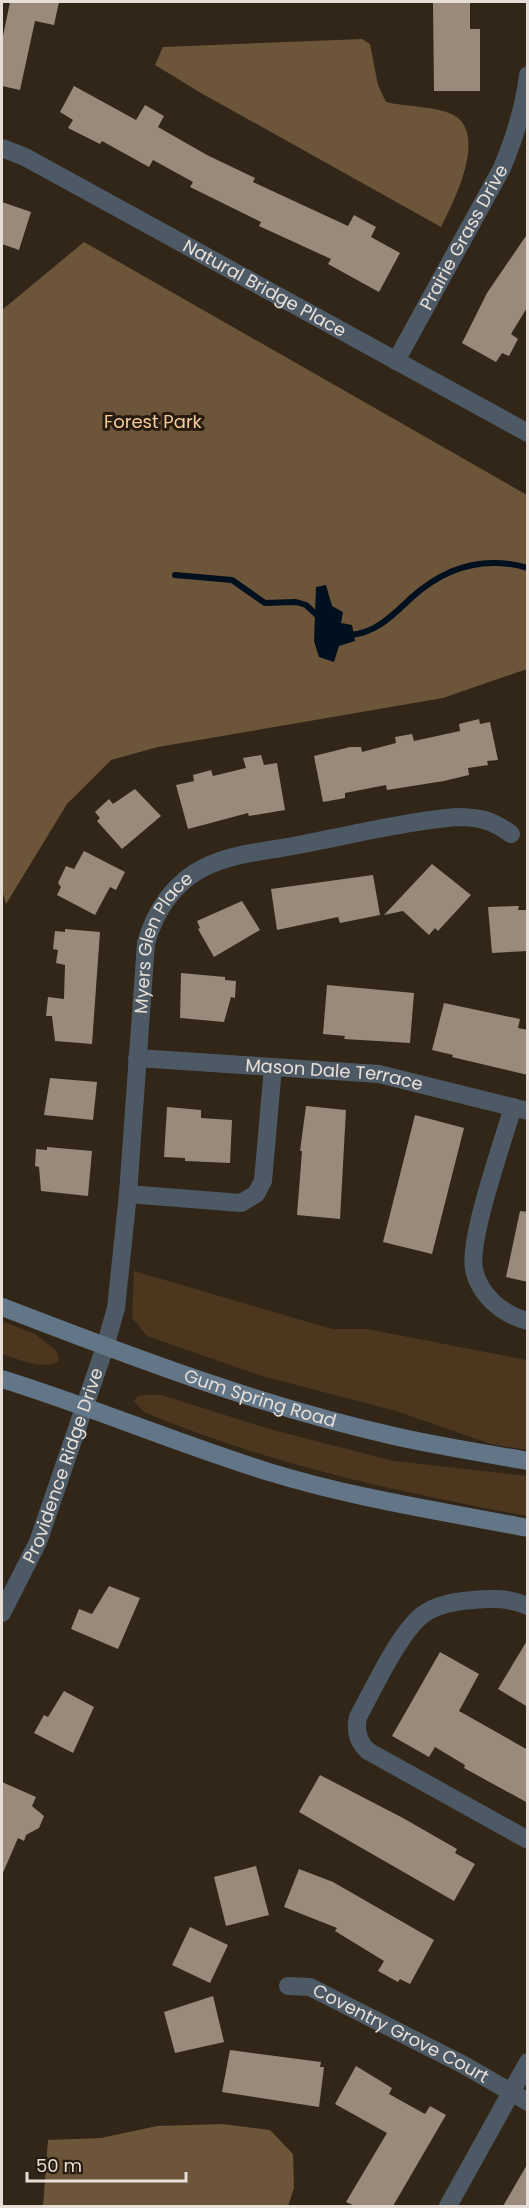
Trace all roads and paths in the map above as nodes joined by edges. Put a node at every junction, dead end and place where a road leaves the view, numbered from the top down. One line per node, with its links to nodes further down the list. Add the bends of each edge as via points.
1 (528, 75): 3 (street, Prairie Grass Drive, via 518,126 502,168)
2 (2, 148): 3 (street, Natural Bridge Place, via 36,162)
3 (396, 361): 4 (street, Natural Bridge Place)
4 (528, 434)
5 (511, 834): 6 (street, Myers Glen Place, via 481,817 448,818 246,855 206,866 174,890 151,925 146,943)
6 (137, 1058): 7 (street, Mason Dale Terrace); 9 (street, Myers Glen Place)
7 (273, 1066): 8 (street, Mason Dale Terrace, via 379,1074); 9 (street, via 263,1181 256,1194 233,1203)
8 (520, 1109): 11 (street, via 475,1240 474,1269 484,1293 499,1308)
9 (128, 1194): 12 (street, Myers Glen Place, via 116,1308)
10 (2, 1307): 12 (main road, Gum Spring Road)
11 (528, 1321)
12 (105, 1347): 14 (street, Providence Ridge Drive); 15 (main road, Gum Spring Road, via 291,1408 393,1436)
13 (2, 1379): 14 (main road)
14 (83, 1405): 16 (main road, via 268,1472 331,1489); 18 (street, Providence Ridge Drive, via 38,1542)
15 (528, 1461)
16 (528, 1528)
17 (528, 1606): 19 (street, via 513,1600 489,1599 456,1602 426,1612 406,1632 357,1723 357,1736 368,1751)
18 (2, 1613)
19 (528, 1840)
20 (288, 1986): 22 (street, Coventry Grove Court, via 310,1987)
21 (528, 2062): 22 (street)
22 (511, 2092): 23 (street, Coventry Grove Court); 24 (street)
23 (528, 2102)
24 (448, 2206)

